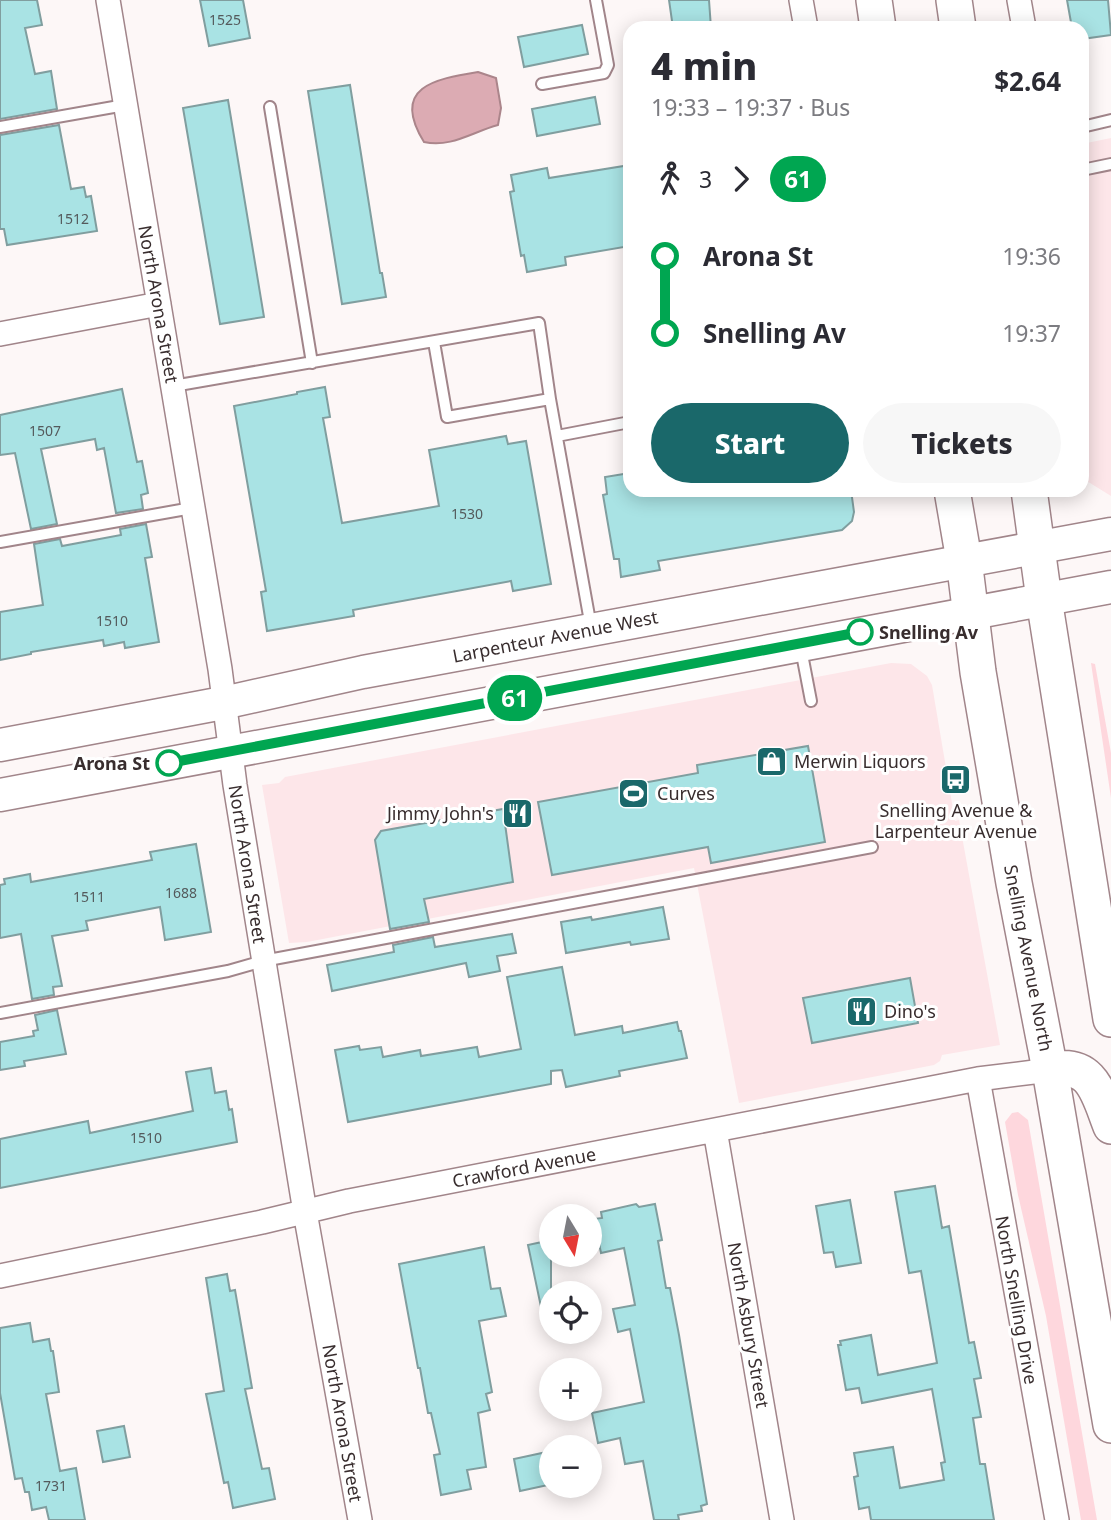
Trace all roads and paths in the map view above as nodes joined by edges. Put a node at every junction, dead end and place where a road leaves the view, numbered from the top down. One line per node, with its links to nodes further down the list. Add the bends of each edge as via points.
1 (108, 0): 12 (street, North Arona Street)
2 (596, 0): 11 (lane, via 608,65 604,73)
3 (801, 0): 7 (street)
4 (874, 0): 8 (main road)
5 (954, 0): 9 (main road)
6 (1019, 0): 10 (street)
7 (805, 21)
8 (877, 21)
9 (957, 21)
10 (1023, 21)
11 (542, 84)
12 (125, 105): 16 (lane); 19 (street, North Arona Street)
13 (270, 107): 22 (lane)
14 (1111, 120): 15 (lane)
15 (1089, 125)
16 (0, 127)
17 (1111, 164): 18 (lane)
18 (1089, 169)
19 (159, 304): 20 (street); 23 (street, North Arona Street)
20 (0, 334)
21 (434, 342): 22 (lane); 24 (lane, via 447,417); 24 (lane, via 540,323)
22 (312, 363): 23 (lane)
23 (173, 386): 29 (street, North Arona Street)
24 (550, 400): 26 (lane)
25 (623, 423): 26 (lane)
26 (557, 436): 37 (lane)
27 (953, 497): 33 (main road, Snelling Avenue North)
28 (1030, 497): 32 (main road)
29 (192, 508): 31 (lane); 40 (street, North Arona Street)
30 (1111, 534): 32 (main road, Larpenteur Avenue West)
31 (0, 542)
32 (1038, 547): 33 (main road, Larpenteur Avenue West); 35 (main road)
33 (964, 559): 36 (main road, Snelling Avenue North); 37 (main road, Larpenteur Avenue West)
34 (1111, 587): 35 (main road)
35 (1044, 599): 36 (main road); 47 (main road)
36 (970, 612): 38 (main road); 48 (main road, Snelling Avenue North)
37 (592, 629): 40 (main road, Larpenteur Avenue West)
38 (800, 644): 39 (lane); 42 (main road)
39 (811, 701)
40 (223, 704): 41 (main road, Larpenteur Avenue West); 42 (street, North Arona Street)
41 (0, 746)
42 (231, 752): 43 (main road); 45 (street, North Arona Street)
43 (0, 794)
44 (872, 847): 45 (lane)
45 (263, 961): 46 (lane); 52 (street, North Arona Street)
46 (0, 1013)
47 (1111, 1019)
48 (1050, 1070): 49 (street, Crawford Avenue); 50 (main road, via 1080,1070 1089,1078); 54 (main road, Snelling Avenue North)
49 (978, 1079): 51 (street, Crawford Avenue); 57 (street, North Snelling Drive)
50 (1111, 1126)
51 (715, 1130): 52 (street, Crawford Avenue); 56 (street, North Asbury Street)
52 (305, 1212): 53 (street, Crawford Avenue); 55 (street, North Arona Street)
53 (0, 1276)
54 (1111, 1425)
55 (360, 1520)
56 (782, 1520)
57 (1057, 1520)

